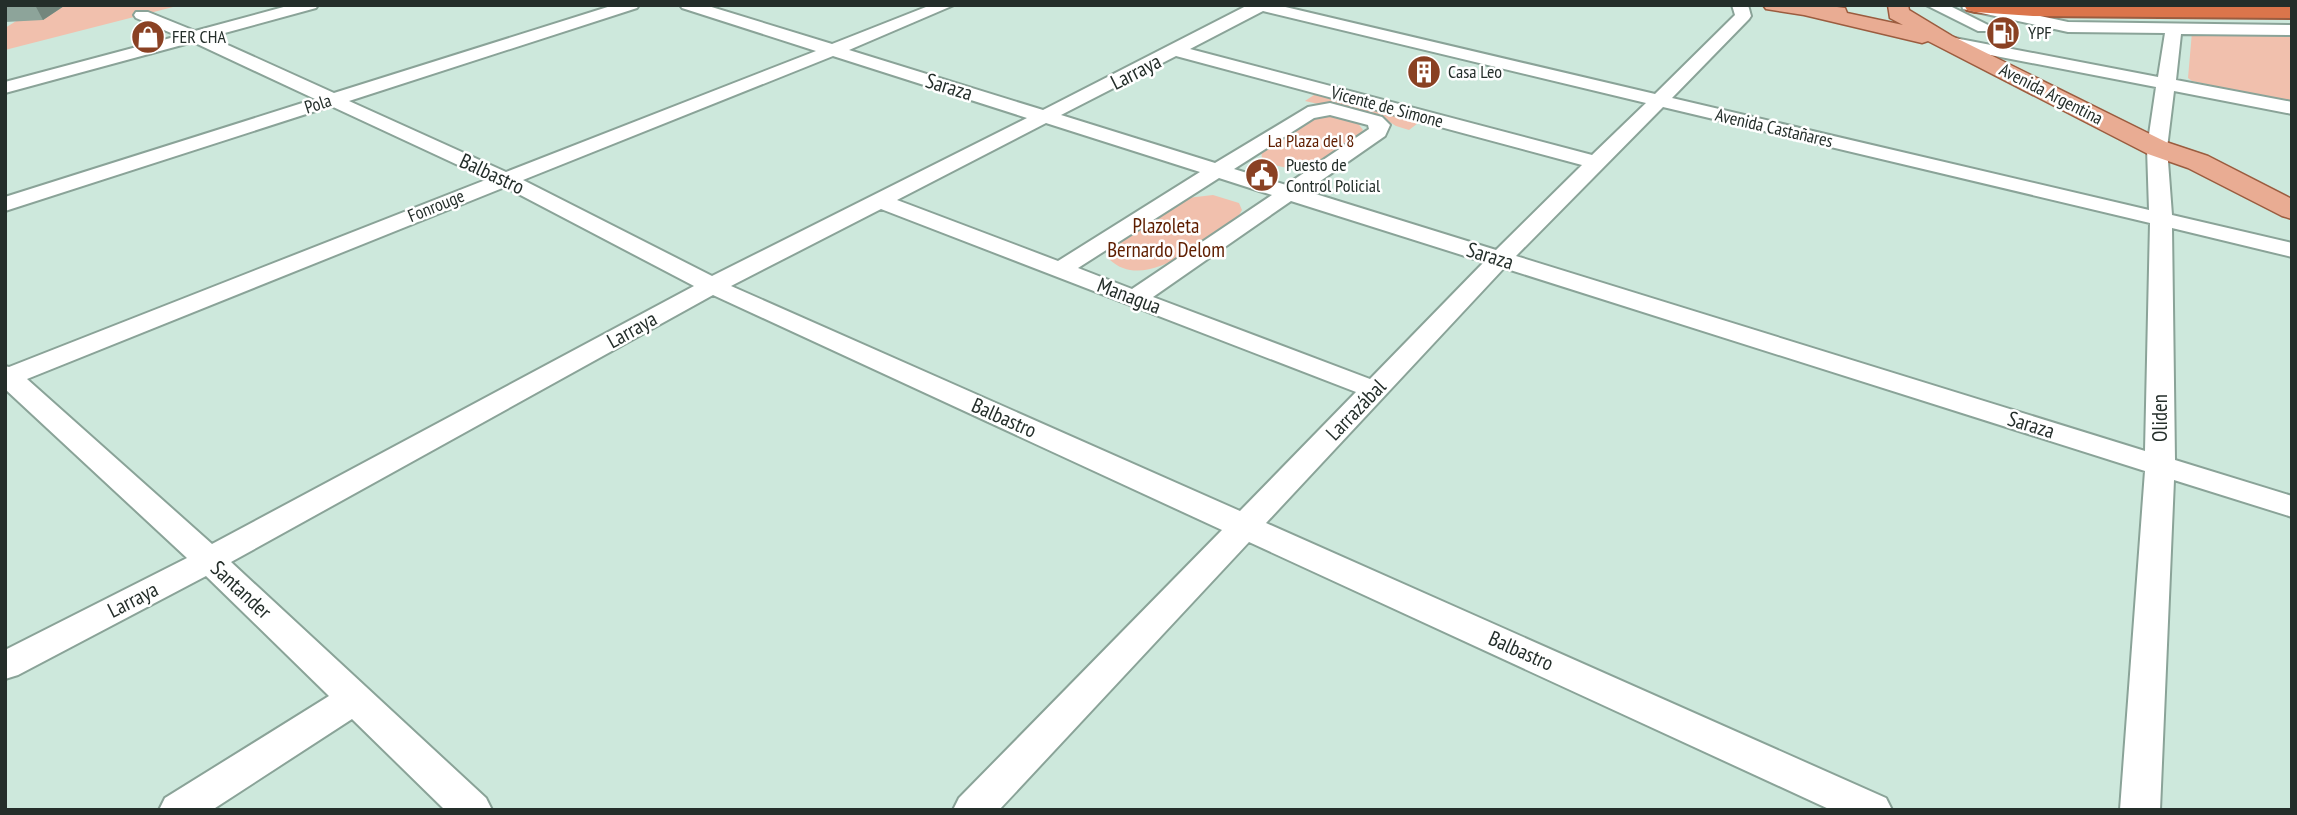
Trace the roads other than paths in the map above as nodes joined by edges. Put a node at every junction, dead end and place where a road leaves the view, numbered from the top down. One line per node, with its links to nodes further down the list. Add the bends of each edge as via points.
1 (310, 5): 19 (street)
2 (631, 5): 26 (street, Pola)
3 (688, 5): 21 (street, Saraza)
4 (946, 5): 21 (street, Fonrouge)
5 (1896, 5): 13 (main road, via 1864,12); 20 (main road, Avenida Argentina, via 1906,20)
6 (1934, 5): 17 (street)
7 (1966, 5): 15 (street)
8 (1976, 5): 12 (highway)
9 (1260, 6): 22 (street, Larraya); 27 (street, Avenida Castañares)
10 (1779, 7): 11 (street, Larrazábal); 13 (main road)
11 (1742, 10): 27 (street, Larrazábal)
12 (2292, 11)
13 (1812, 12): 20 (main road, Avenida Argentina)
14 (142, 15): 19 (street, Balbastro)
15 (2045, 23): 16 (street, via 2090,28); 23 (street, via 2024,26)
16 (2174, 27): 18 (street); 24 (street, Oliden)
17 (2000, 30)
18 (2292, 30)
19 (195, 37): 25 (street); 26 (street, Balbastro)
20 (1944, 41): 23 (street); 30 (main road, Avenida Argentina)
21 (829, 50): 29 (street, Saraza); 33 (street, Fonrouge)
22 (1177, 51): 29 (street, Larraya); 31 (street, Vicente de Simone)
23 (2013, 55): 24 (street)
24 (2165, 83): 28 (street); 30 (street, Oliden)
25 (5, 88)
26 (330, 100): 33 (street, Balbastro); 36 (street, Pola)
27 (1659, 100): 31 (street, Larrazábal); 38 (street, Avenida Castañares)
28 (2292, 108)
29 (1047, 117): 32 (street, Saraza); 35 (street, Larraya)
30 (2157, 148): 37 (main road, Avenida Argentina, via 2199,162); 38 (street, Oliden); 39 (main road, Avenida Argentina, via 2194,174)
31 (1598, 163): 41 (street, Larrazábal)
32 (1217, 170): 34 (street, Saraza); 34 (street, Vicente de Simone, via 1308,113 1331,109 1380,125 1378,132); 42 (street)
33 (505, 179): 43 (street, Balbastro); 45 (street, Fonrouge)
34 (1288, 192): 41 (street, Saraza); 44 (street)
35 (883, 202): 42 (street, Managua); 43 (street, Larraya)
36 (5, 204)
37 (2292, 211)
38 (2161, 220): 40 (street, Avenida Castañares); 47 (street, Oliden)
39 (2292, 227)
40 (2292, 250)
41 (1500, 258): 46 (street, Larrazábal); 47 (street, Saraza)
42 (1061, 270): 44 (street, Managua)
43 (712, 286): 49 (street, Balbastro); 50 (street, Larraya)
44 (1135, 298): 46 (street, Managua)
45 (6, 376): 50 (street, Santander)
46 (1375, 390): 49 (street, Larrazábal)
47 (2160, 465): 48 (street, Saraza); 57 (street, Oliden)
48 (2292, 506)
49 (1244, 526): 55 (street, Larrazábal); 56 (street, Balbastro)
50 (209, 560): 51 (street, Larraya); 52 (street, Santander)
51 (5, 666)
52 (356, 698): 53 (street); 54 (street, Santander)
53 (179, 810)
54 (472, 810)
55 (973, 810)
56 (1872, 810)
57 (2140, 810)

